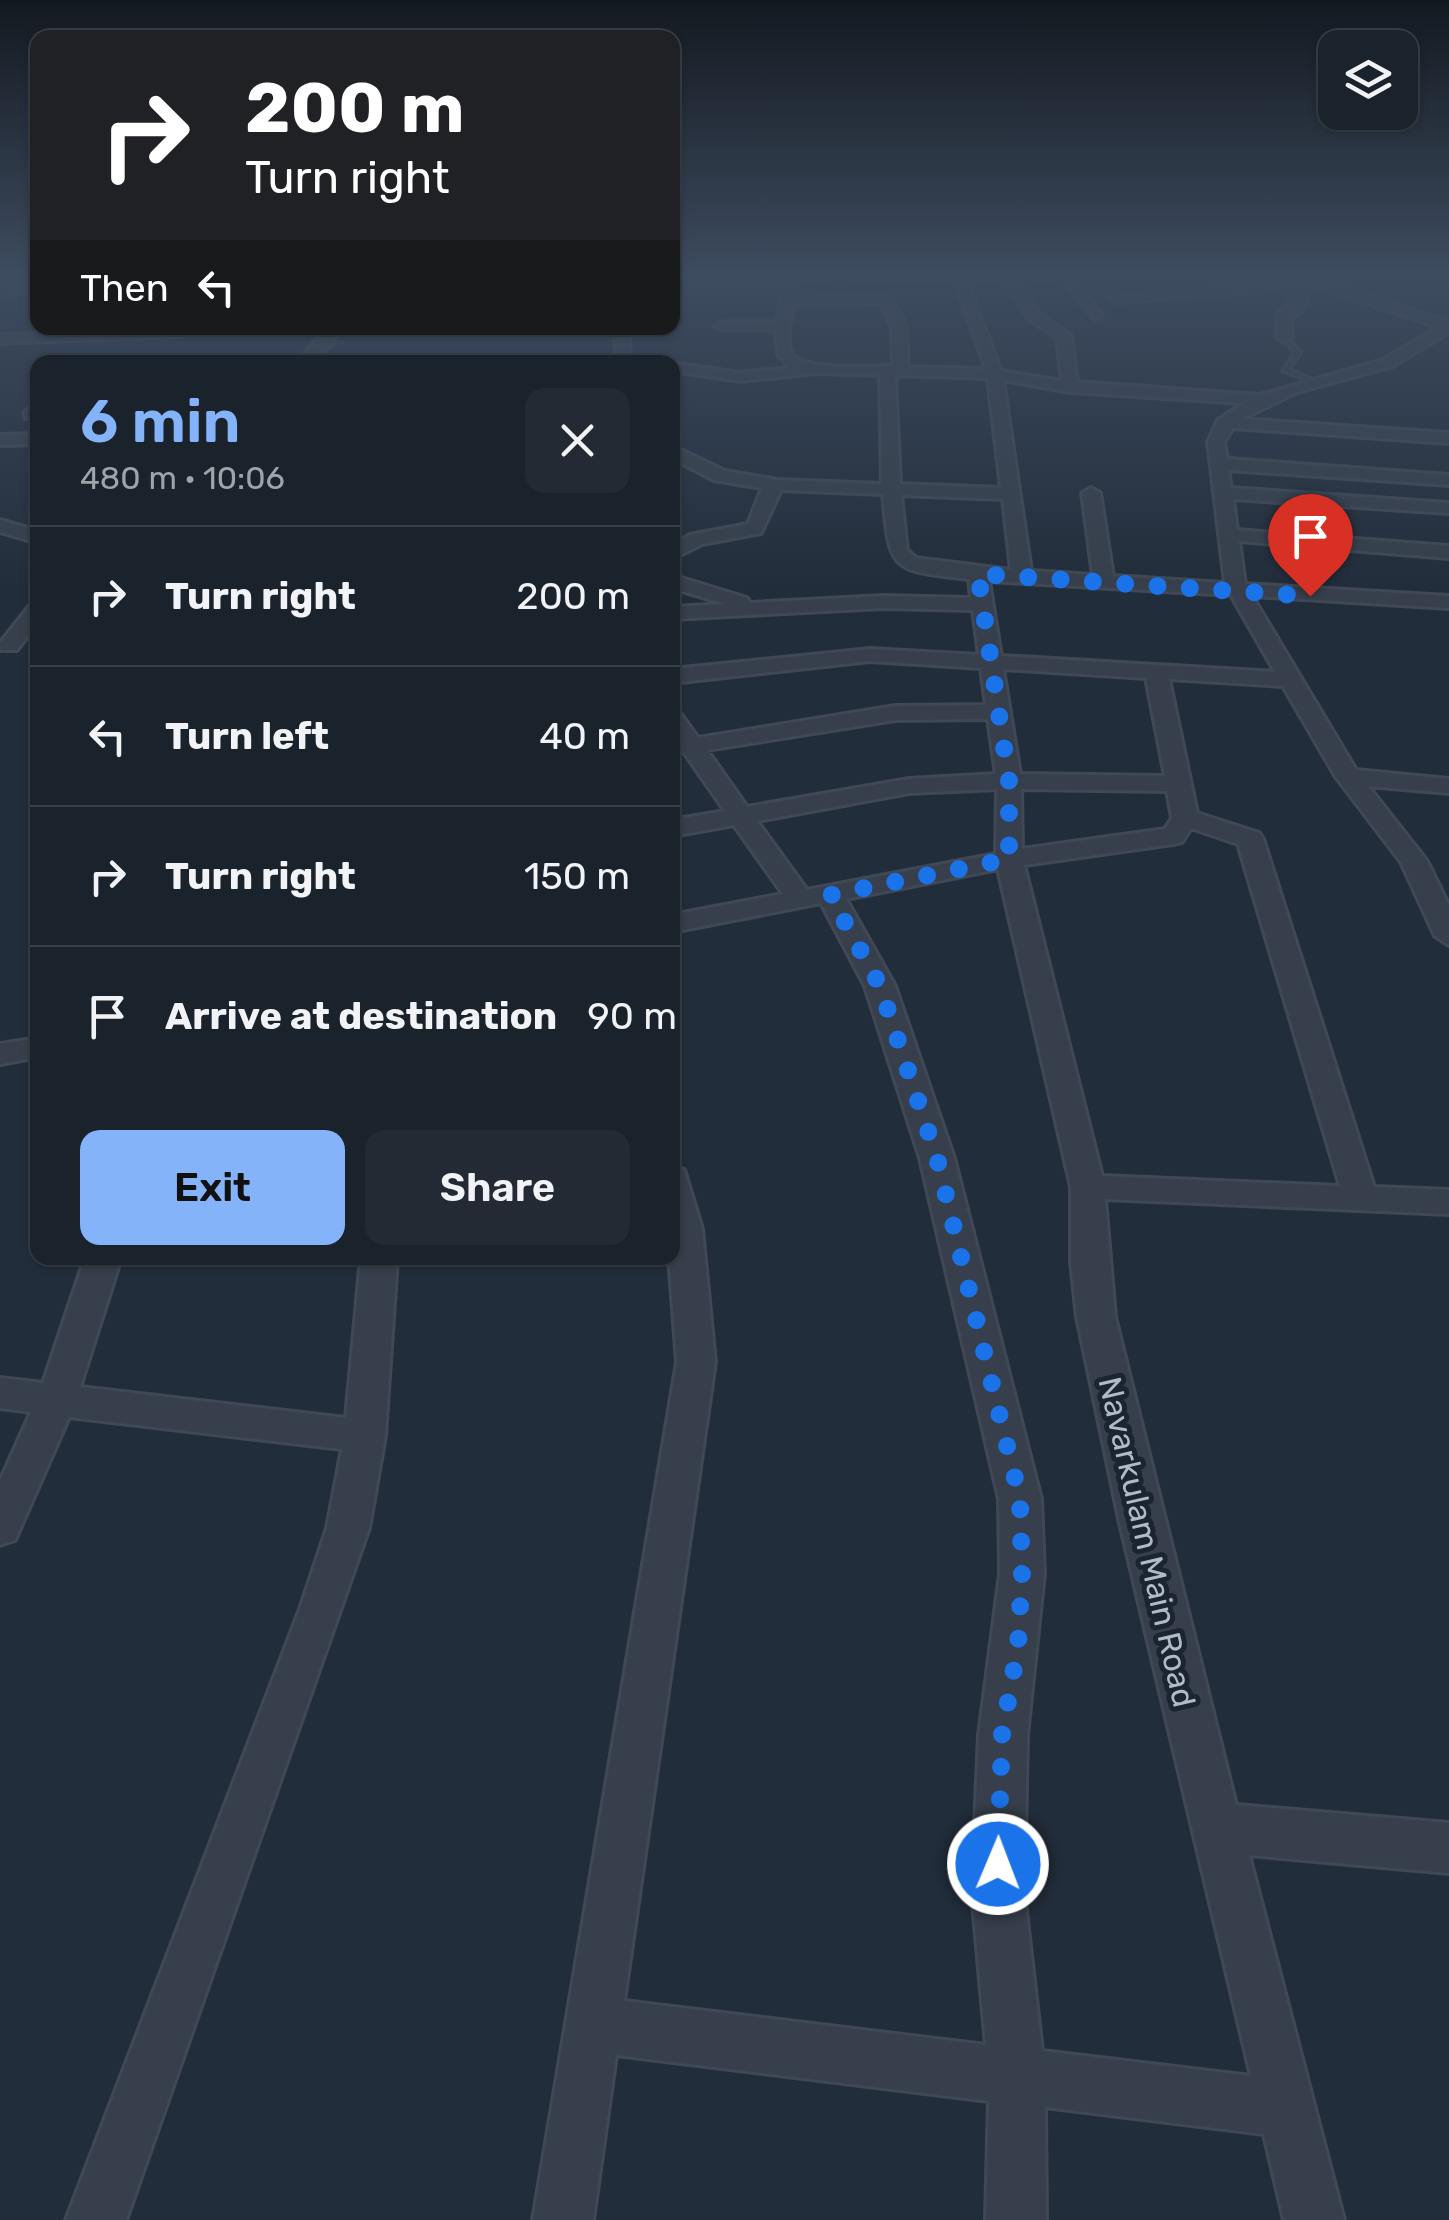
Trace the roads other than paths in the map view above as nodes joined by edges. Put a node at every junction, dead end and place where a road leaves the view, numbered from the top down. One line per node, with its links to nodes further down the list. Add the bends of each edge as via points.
1 (894, 379): 18 (street)
2 (996, 379): 21 (street)
3 (1022, 379): 8 (street)
4 (1069, 379): 8 (street)
5 (1306, 379): 7 (lane)
6 (1336, 379): 7 (street)
7 (1318, 384): 9 (street)
8 (1070, 387): 9 (street)
9 (1260, 400): 10 (street)
10 (1224, 423): 12 (street); 15 (street, via 1216,442)
11 (30, 438): 13 (street)
12 (1449, 438)
13 (0, 440)
14 (680, 456): 17 (street, via 720,476)
15 (1218, 464): 16 (street); 19 (street)
16 (1449, 480)
17 (778, 485): 18 (street); 28 (street, via 769,490 754,530)
18 (892, 490): 21 (street); 30 (street, via 898,551 909,562)
19 (1222, 492): 22 (street); 24 (street)
20 (1092, 493): 32 (street)
21 (1014, 494): 31 (street)
22 (1449, 508)
23 (0, 526): 25 (street)
24 (1228, 535): 29 (street); 34 (street)
25 (30, 536)
26 (30, 540): 27 (street)
27 (0, 545)
28 (680, 549)
29 (1449, 552)
30 (978, 574): 31 (street); 36 (street, Navarkulam Main Road)
31 (1022, 577): 32 (street)
32 (1104, 583): 34 (street)
33 (680, 584): 37 (street)
34 (1241, 593): 35 (street); 45 (street)
35 (1449, 602)
36 (982, 604): 37 (street); 42 (street, Navarkulam Main Road)
37 (758, 608): 38 (street)
38 (680, 613)
39 (30, 617): 41 (street)
40 (30, 644): 41 (street)
41 (4, 645)
42 (988, 660): 43 (street); 44 (street, via 839,656); 46 (street, Navarkulam Main Road)
43 (1156, 671): 45 (street); 51 (street)
44 (680, 675)
45 (1293, 680): 49 (street)
46 (998, 712): 48 (street, via 895,713); 50 (street, Navarkulam Main Road)
47 (680, 730): 48 (street)
48 (690, 746): 53 (street)
49 (1348, 777): 52 (street); 59 (street, via 1414,861)
50 (1009, 781): 51 (street); 53 (street, via 877,790); 56 (street, Navarkulam Main Road)
51 (1179, 784): 54 (street)
52 (1449, 786)
53 (742, 814): 55 (street); 57 (street)
54 (1185, 818): 56 (street, via 1173,836); 63 (street, via 1250,838)
55 (680, 826)
56 (1009, 859): 57 (street); 62 (street, Navarkulam Main Road)
57 (816, 898): 58 (street); 75 (street, via 880,986 937,1158 1020,1499 1018,1646 1002,1735 998,1893)
58 (680, 923)
59 (1449, 936)
60 (30, 1048): 61 (street)
61 (0, 1054)
62 (1088, 1187): 63 (street); 72 (street, Navarkulam Main Road, via 1096,1316)
63 (1360, 1196): 64 (street)
64 (1449, 1202)
65 (680, 1213): 74 (street, via 696,1362)
66 (101, 1265): 69 (street)
67 (378, 1265): 70 (street)
68 (0, 1393): 69 (street)
69 (57, 1398): 70 (street); 71 (street)
70 (365, 1436): 77 (street, via 348,1528 322,1609)
71 (0, 1527)
72 (1216, 1828): 73 (street); 76 (street, Navarkulam Main Road)
73 (1449, 1848)
74 (595, 2025): 75 (street); 78 (street)
75 (1017, 2076): 76 (street); 79 (street)
76 (1288, 2109): 80 (street, Navarkulam Main Road)
77 (96, 2220)
78 (563, 2220)
79 (1016, 2220)
80 (1314, 2220)

